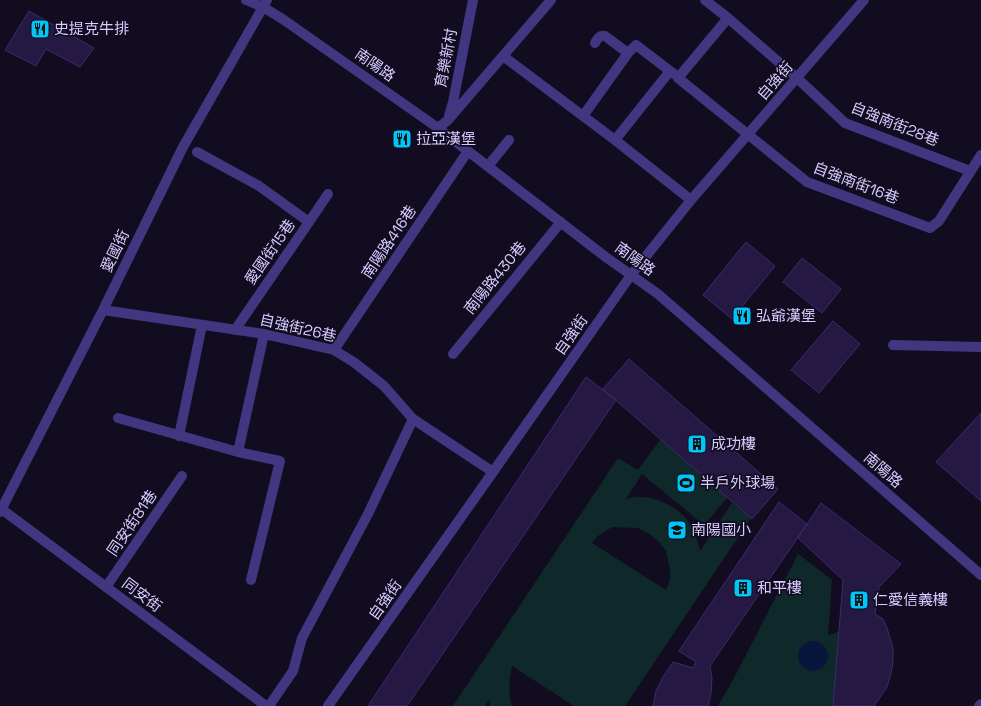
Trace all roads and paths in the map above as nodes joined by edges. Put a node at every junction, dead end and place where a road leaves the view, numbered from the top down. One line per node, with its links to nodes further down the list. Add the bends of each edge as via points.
1 (246, 0): 6 (street, 南陽路)
2 (473, 0): 15 (street, 育樂新村)
3 (551, 0): 10 (street)
4 (705, 0): 7 (street, 自強南街28巷)
5 (864, 0): 13 (street, 自強街)
6 (265, 3): 16 (street, 南陽路, via 284,20); 30 (street, 愛國街, via 183,147)
7 (728, 18): 12 (street); 13 (street, 自強南街28巷)
8 (595, 43): 9 (street, via 602,35)
9 (628, 54): 11 (street, via 636,45); 14 (street)
10 (503, 56): 14 (street); 15 (street)
11 (670, 71): 12 (street); 19 (street)
12 (678, 78): 17 (street)
13 (797, 78): 17 (street, 自強街); 24 (street, 自強南街28巷, via 845,123)
14 (583, 116): 19 (street)
15 (448, 120): 16 (street)
16 (438, 128): 20 (street, 南陽路)
17 (748, 135): 24 (street, 自強南街16巷, via 807,182 930,228 939,221); 26 (street, 自強街)
18 (509, 140): 23 (street)
19 (615, 140): 26 (street)
20 (468, 151): 23 (street, 南陽路); 36 (street, 南陽路416巷)
21 (197, 152): 27 (street, 愛國街15巷, via 259,186)
22 (981, 155): 24 (street)
23 (488, 166): 28 (street, 南陽路)
24 (970, 171)
25 (328, 194): 27 (street)
26 (691, 200): 29 (street, 自強街)
27 (309, 222): 32 (street, 愛國街15巷)
28 (561, 222): 29 (street, 南陽路); 37 (street, 南陽路430巷)
29 (631, 275): 42 (street, 自強街); 45 (street, 南陽路, via 658,294)
30 (103, 310): 31 (street, 自強街26巷); 44 (street, 愛國街)
31 (202, 325): 32 (street, 自強街26巷); 40 (street)
32 (235, 330): 33 (street, 自強街26巷)
33 (264, 334): 36 (street, 自強街26巷); 41 (street)
34 (893, 345): 35 (street)
35 (981, 347)
36 (334, 350): 39 (street, 自強街26巷, via 384,386)
37 (453, 354)
38 (118, 418): 40 (street)
39 (413, 419): 42 (street, 自強街26巷); 50 (street, via 368,514 302,638 293,671)
40 (179, 436): 41 (street)
41 (238, 452): 46 (street, via 280,461)
42 (493, 472): 51 (street, 自強街)
43 (182, 476): 47 (street, 同安街81巷)
44 (0, 510): 47 (street, 同安街)
45 (981, 576)
46 (251, 580)
47 (106, 587): 49 (street, 同安街)
48 (981, 704): 52 (street)
49 (266, 706)
50 (269, 706)
51 (328, 706)
52 (979, 706)

